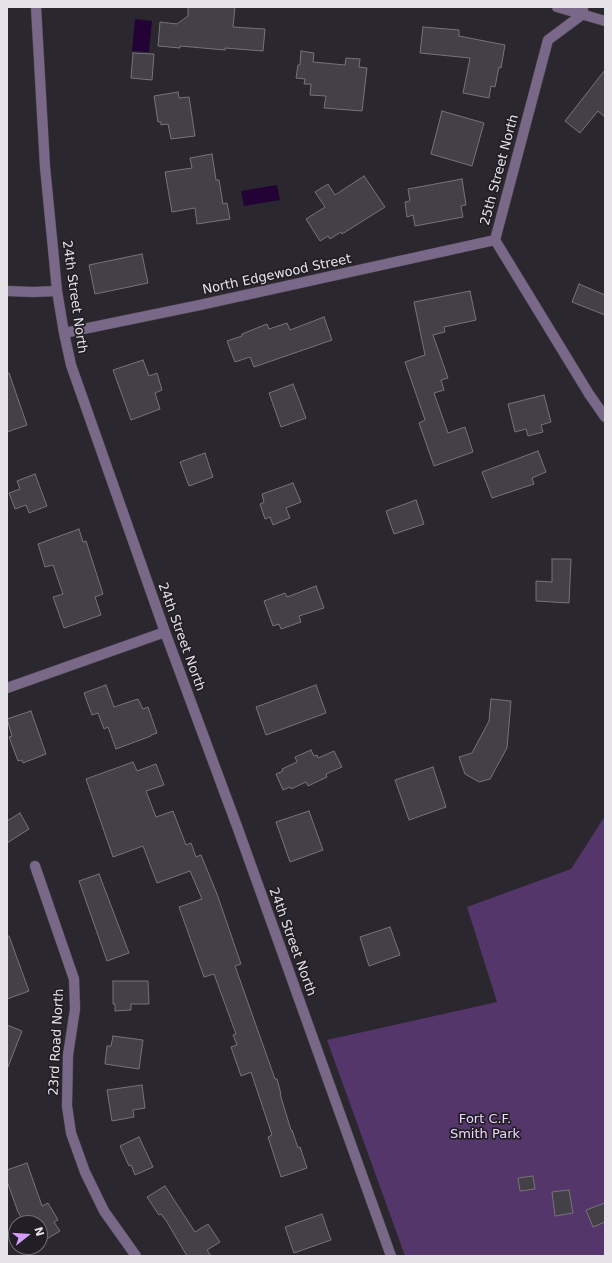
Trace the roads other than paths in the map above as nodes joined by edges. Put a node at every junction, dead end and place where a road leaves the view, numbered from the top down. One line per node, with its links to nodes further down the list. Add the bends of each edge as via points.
1 (36, 7): 7 (street, 24th Street North, via 45,167)
2 (557, 7): 3 (street)
3 (583, 10): 4 (street); 5 (street, 25th Street North, via 548,40)
4 (605, 21)
5 (495, 240): 8 (street, North Edgewood Street, via 200,306); 9 (street, 25th Street North)
6 (7, 291): 7 (street)
7 (57, 291): 8 (street, 24th Street North)
8 (64, 333): 10 (street, 24th Street North, via 71,365)
9 (605, 417)
10 (165, 632): 11 (street); 14 (street, 24th Street North)
11 (7, 688)
12 (35, 866): 13 (street, 23rd Road North, via 74,978 75,1008 68,1055 67,1106 71,1133 85,1172 104,1211)
13 (136, 1256)
14 (391, 1256)

